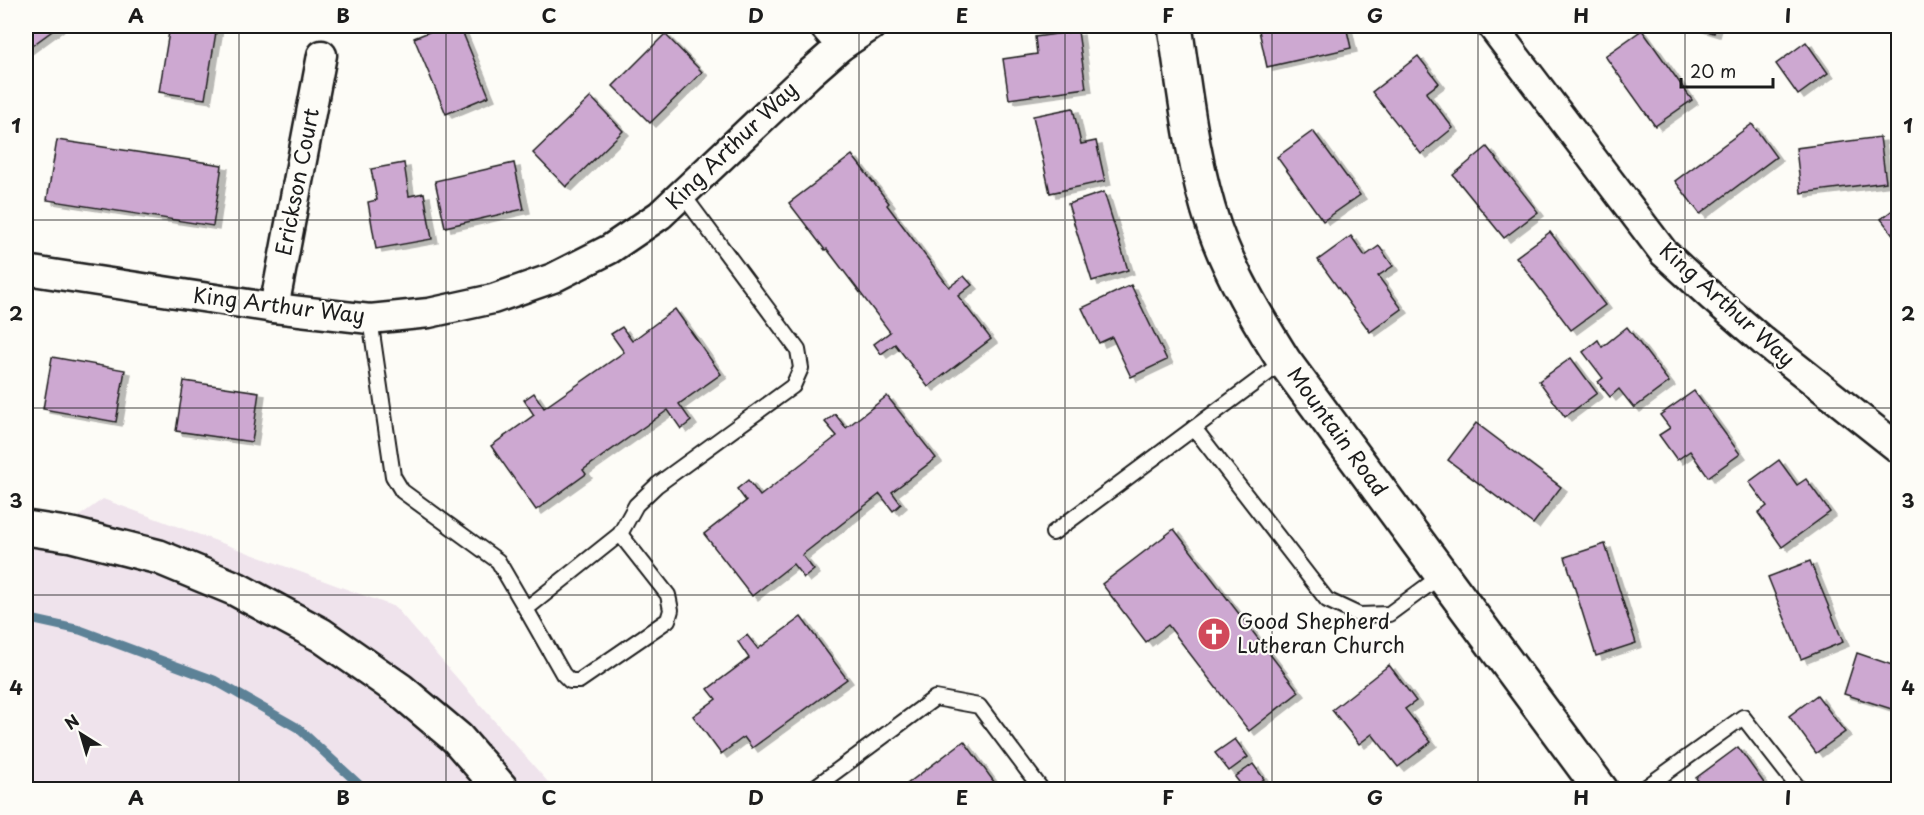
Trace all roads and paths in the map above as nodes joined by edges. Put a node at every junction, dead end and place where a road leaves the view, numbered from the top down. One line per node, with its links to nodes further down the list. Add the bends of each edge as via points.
1 (871, 26): 4 (street, King Arthur Way)
2 (1175, 26): 10 (street, Mountain Road, via 1194,153 1215,228 1247,302)
3 (1492, 26): 12 (street, King Arthur Way, via 1665,253 1763,341)
4 (832, 36): 6 (street, King Arthur Way, via 809,74)
5 (322, 55): 8 (street, Erickson Court)
6 (683, 195): 9 (street, King Arthur Way, via 610,249 554,278 493,299 429,313); 15 (lane, via 798,350 801,368 793,386 657,485 636,506)
7 (26, 270): 8 (street, King Arthur Way)
8 (274, 308): 9 (street, King Arthur Way)
9 (370, 319): 17 (lane, via 393,476 402,491 498,561)
10 (1284, 361): 11 (lane); 16 (street, Mountain Road)
11 (1194, 428): 14 (lane); 16 (lane, via 1327,600 1359,615 1389,614)
12 (1899, 448)
13 (26, 528): 18 (street, via 72,534 159,557 236,589 321,635 416,703 457,738)
14 (1053, 533)
15 (620, 534): 17 (lane); 17 (lane, via 668,596 668,620 579,681 570,681)
16 (1442, 575): 21 (street, Mountain Road)
17 (526, 609)
18 (502, 789)
19 (811, 789): 20 (lane, via 935,698 979,706)
20 (1042, 789)
21 (1601, 789)
22 (1642, 789): 23 (lane, via 1743,717)
23 (1800, 789)

